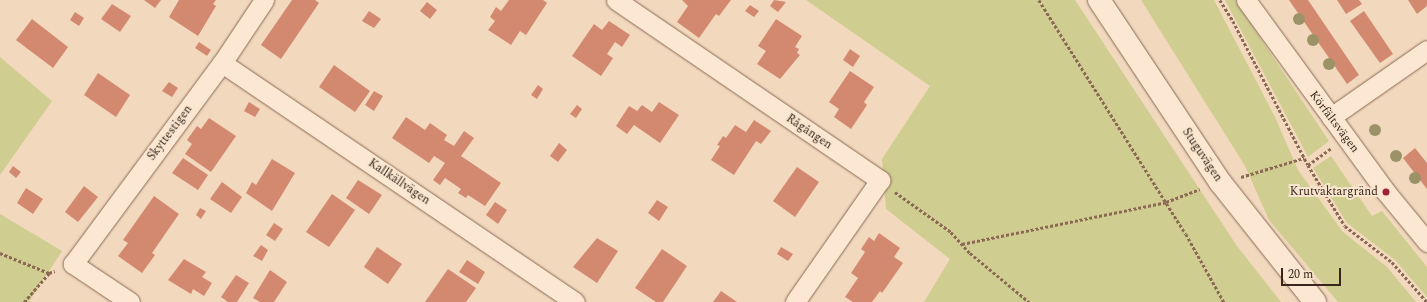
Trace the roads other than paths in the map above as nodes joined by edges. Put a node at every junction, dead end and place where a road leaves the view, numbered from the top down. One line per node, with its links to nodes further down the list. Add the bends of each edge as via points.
1 (264, 0): 6 (street, Skyttestigen)
2 (616, 0): 11 (street, Rågången, via 880,180)
3 (1099, 0): 12 (main road, Stuguvägen, via 1220,182)
4 (1246, 0): 7 (street, Körfältsvägen)
5 (1427, 50): 7 (street)
6 (222, 63): 9 (street, Skyttestigen, via 73,264); 10 (street, Kallkällvägen)
7 (1331, 117): 8 (street, Körfältsvägen)
8 (1427, 242)
9 (130, 302)
10 (575, 302)
11 (796, 302)
12 (1315, 302)

